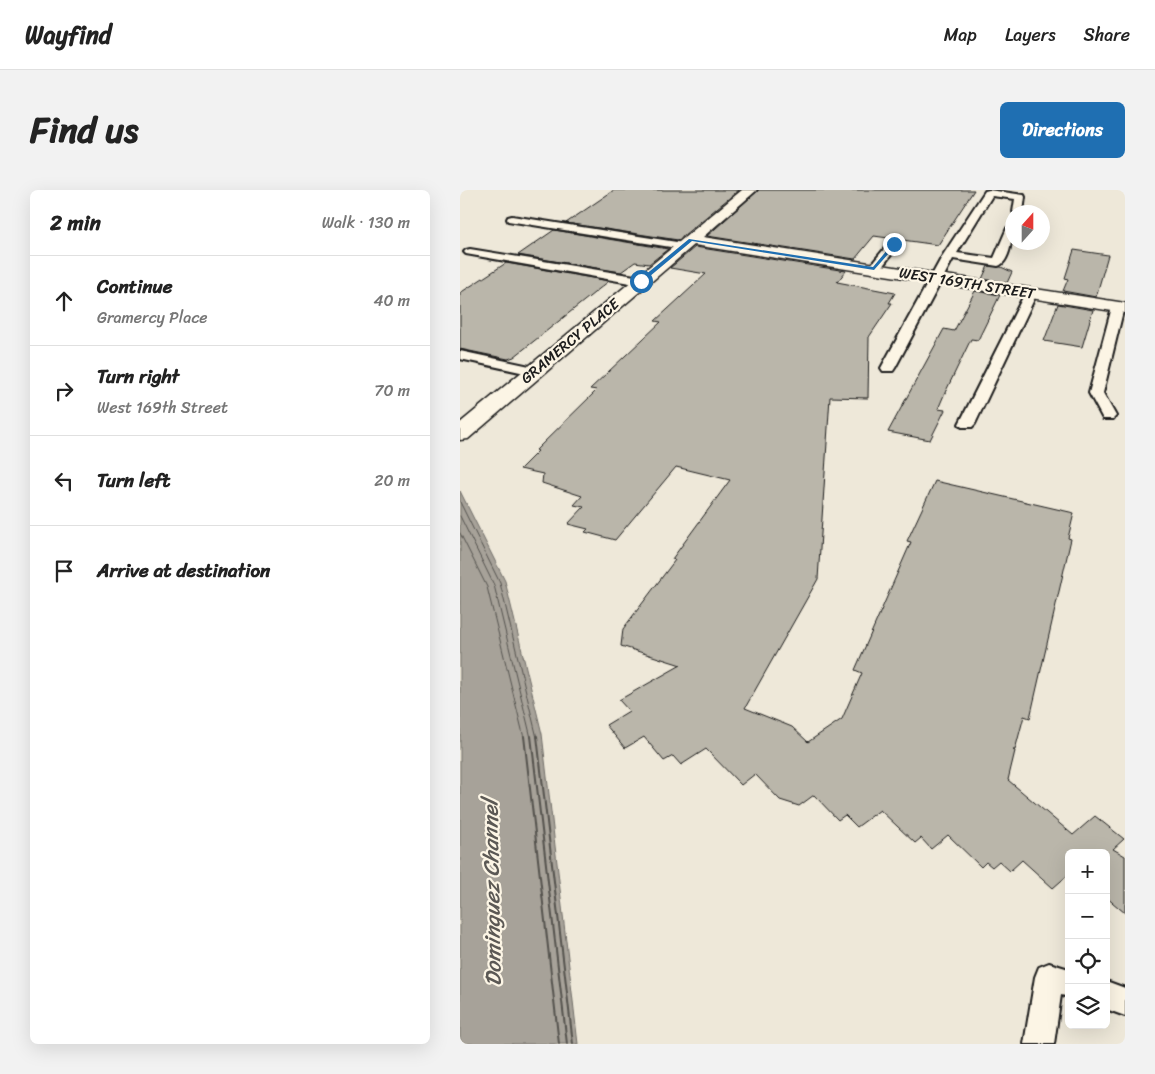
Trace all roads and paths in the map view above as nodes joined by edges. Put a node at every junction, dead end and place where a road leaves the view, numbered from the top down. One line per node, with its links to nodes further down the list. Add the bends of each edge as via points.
1 (750, 190): 4 (street, GRAMERCY PLACE)
2 (1019, 205): 8 (lane, via 1020,197 989,193)
3 (512, 219): 4 (lane)
4 (687, 243): 9 (street, WEST 169TH STREET); 11 (street, GRAMERCY PLACE)
5 (894, 244): 9 (lane)
6 (1005, 245): 8 (lane, via 998,262)
7 (470, 252): 11 (lane)
8 (949, 255): 10 (lane)
9 (874, 269): 10 (street, WEST 169TH STREET)
10 (936, 278): 12 (street, WEST 169TH STREET); 15 (lane)
11 (641, 281): 16 (street, GRAMERCY PLACE)
12 (1031, 293): 13 (street, WEST 169TH STREET); 18 (lane)
13 (1121, 308): 17 (lane, via 1096,393)
14 (460, 355): 16 (lane)
15 (888, 368)
16 (534, 371): 19 (street, GRAMERCY PLACE)
17 (1108, 416)
18 (967, 424)
19 (460, 434)
20 (1065, 982): 23 (lane, via 1049,977)
21 (1110, 996): 22 (lane)
22 (1125, 1002)
23 (1039, 1044)

